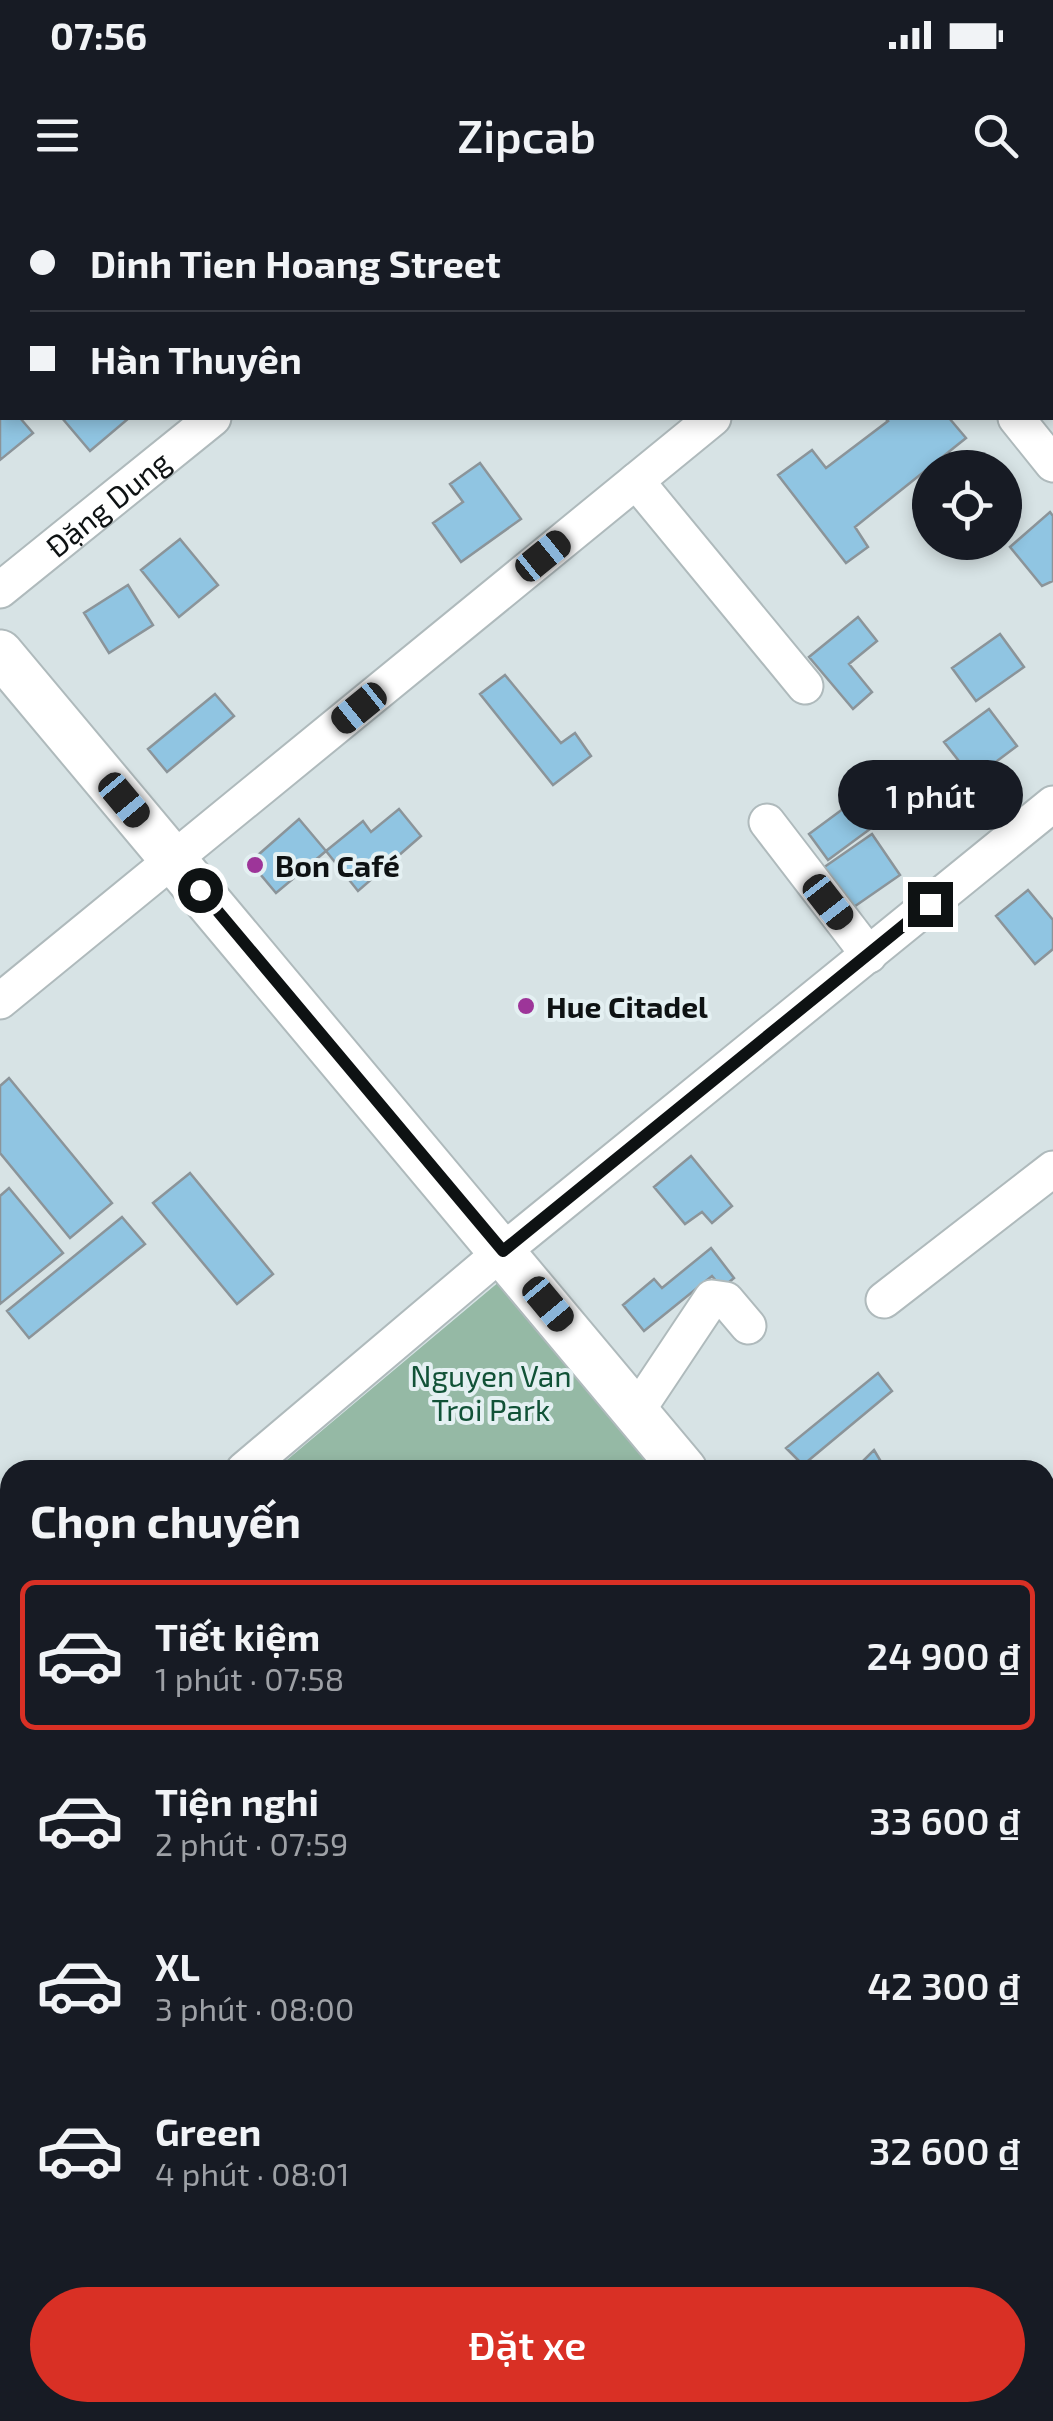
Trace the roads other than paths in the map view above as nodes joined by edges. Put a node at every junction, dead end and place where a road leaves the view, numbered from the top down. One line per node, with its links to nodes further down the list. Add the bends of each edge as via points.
1 (210, 420): 6 (street, Đặng Dung)
2 (710, 420): 5 (street)
3 (1018, 420): 4 (street)
4 (1053, 464)
5 (636, 480): 8 (street); 11 (street)
6 (0, 590)
7 (0, 654): 11 (main road)
8 (804, 686)
9 (1053, 804): 12 (street)
10 (767, 822): 12 (street)
11 (174, 859): 13 (street); 15 (main road)
12 (868, 955): 15 (street)
13 (0, 1001)
14 (1053, 1169): 16 (street)
15 (503, 1251): 18 (main road); 19 (street)
16 (884, 1300)
17 (748, 1326): 18 (street, via 726,1300 712,1298)
18 (636, 1412): 20 (main road)
19 (256, 1460)
20 (676, 1460)

